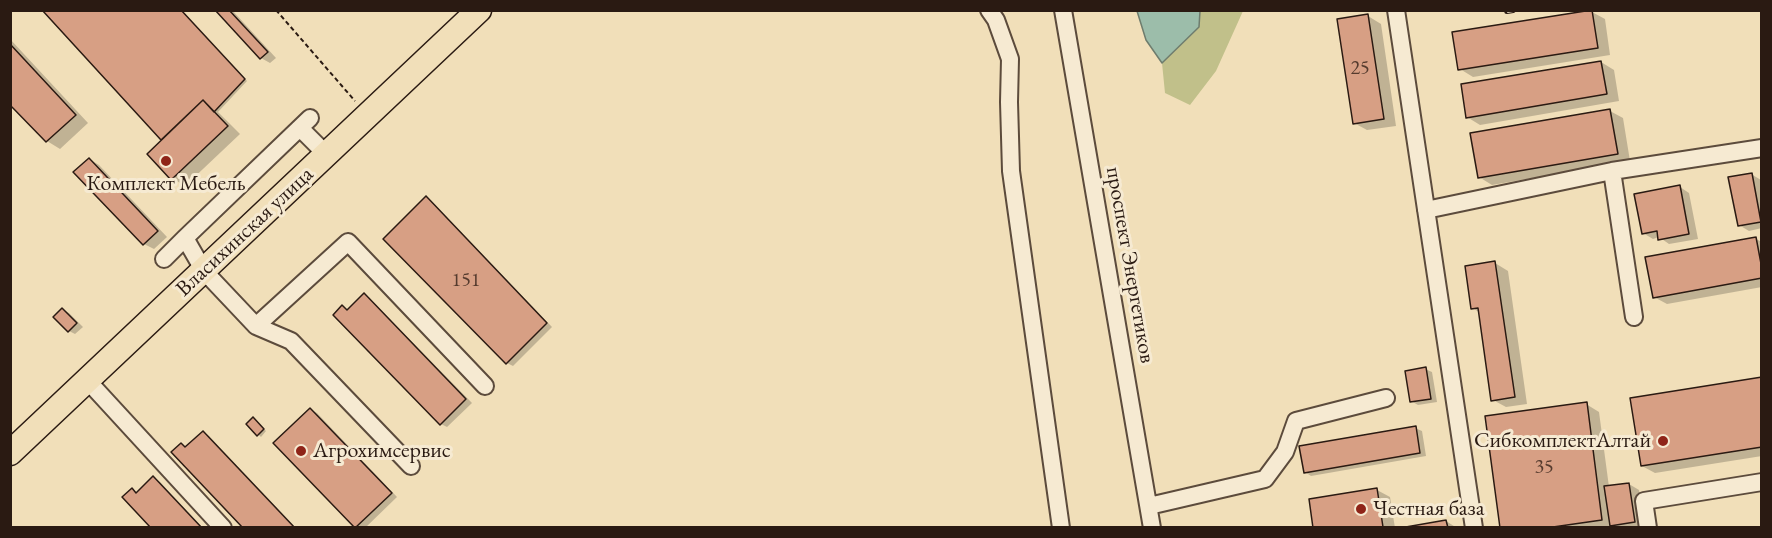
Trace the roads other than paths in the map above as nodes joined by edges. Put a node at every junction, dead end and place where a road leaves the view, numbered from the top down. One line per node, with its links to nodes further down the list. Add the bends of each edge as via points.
1 (479, 10): 6 (highway, Власихинская улица)
2 (989, 10): 22 (street, via 1010,59 1011,171)
3 (1063, 10): 20 (street, проспект Энергетиков)
4 (1396, 10): 8 (street)
5 (1761, 148): 7 (street)
6 (327, 154): 9 (street, via 305,123); 11 (highway, Власихинская улица)
7 (1612, 171): 8 (street); 12 (street)
8 (1426, 210): 24 (street)
9 (184, 238): 10 (street); 11 (street)
10 (164, 259)
11 (204, 271): 13 (street); 14 (highway, Власихинская улица)
12 (1635, 317)
13 (255, 326): 15 (street, via 348,242); 18 (street, via 291,341)
14 (87, 380): 17 (highway, Власихинская улица); 21 (street)
15 (485, 386)
16 (1386, 398): 20 (street, via 1296,421 1285,452 1265,479)
17 (10, 453)
18 (411, 466)
19 (1761, 482): 25 (street, via 1644,501)
20 (1149, 506): 23 (street, проспект Энергетиков)
21 (223, 528)
22 (1061, 528)
23 (1152, 528)
24 (1474, 528)
25 (1648, 528)

